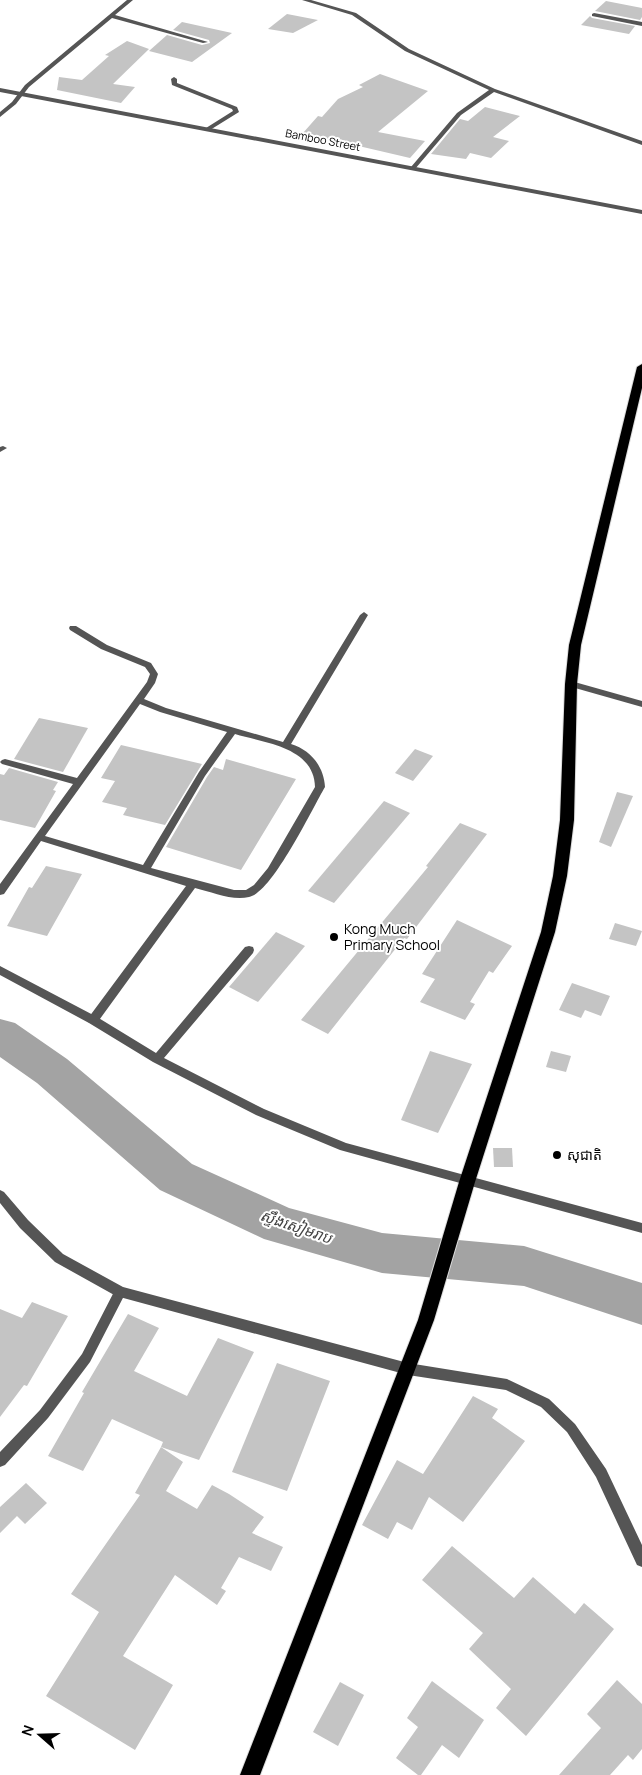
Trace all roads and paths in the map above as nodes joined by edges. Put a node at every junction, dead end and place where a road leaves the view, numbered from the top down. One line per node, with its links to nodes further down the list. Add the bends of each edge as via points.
1 (130, 0): 4 (street)
2 (305, 0): 9 (street, via 354,14 407,50)
3 (594, 15): 5 (street)
4 (111, 16): 6 (street); 10 (street)
5 (642, 24)
6 (205, 42)
7 (174, 78): 12 (street, via 174,84 179,87 235,108 236,112)
8 (0, 90): 10 (street, Bamboo Street)
9 (493, 90): 13 (street); 14 (street, via 459,114)
10 (21, 94): 11 (street); 12 (street, Bamboo Street)
11 (0, 115)
12 (208, 129): 14 (street, Bamboo Street)
13 (642, 143)
14 (413, 168): 15 (street, Bamboo Street)
15 (642, 212)
16 (642, 367): 19 (highway, via 575,645)
17 (364, 615): 23 (street)
18 (73, 628): 20 (street, via 104,647 151,668 154,674 151,683)
19 (571, 684): 21 (street); 34 (highway, via 567,820 560,876 548,932)
20 (138, 700): 22 (street); 25 (street)
21 (642, 704)
22 (232, 731): 23 (street); 27 (street, via 202,774)
23 (285, 746): 28 (street, via 307,756 317,768 320,787 272,871 258,888 248,894 234,894)
24 (5, 762): 25 (street)
25 (78, 782): 26 (street)
26 (38, 837): 27 (street); 29 (street)
27 (145, 870): 28 (street)
28 (193, 884): 32 (street)
29 (0, 890)
30 (249, 950): 33 (street)
31 (0, 970): 32 (street)
32 (93, 1020): 33 (street)
33 (156, 1058): 34 (street, via 260,1112 344,1147)
34 (467, 1182): 36 (street); 38 (highway)
35 (0, 1195): 37 (street, via 59,1258)
36 (642, 1228)
37 (120, 1292): 38 (street); 39 (street, via 86,1358 44,1414)
38 (408, 1369): 40 (street, via 507,1385 545,1404 571,1428 601,1473); 41 (highway)
39 (0, 1461)
40 (642, 1560)
41 (250, 1775)

